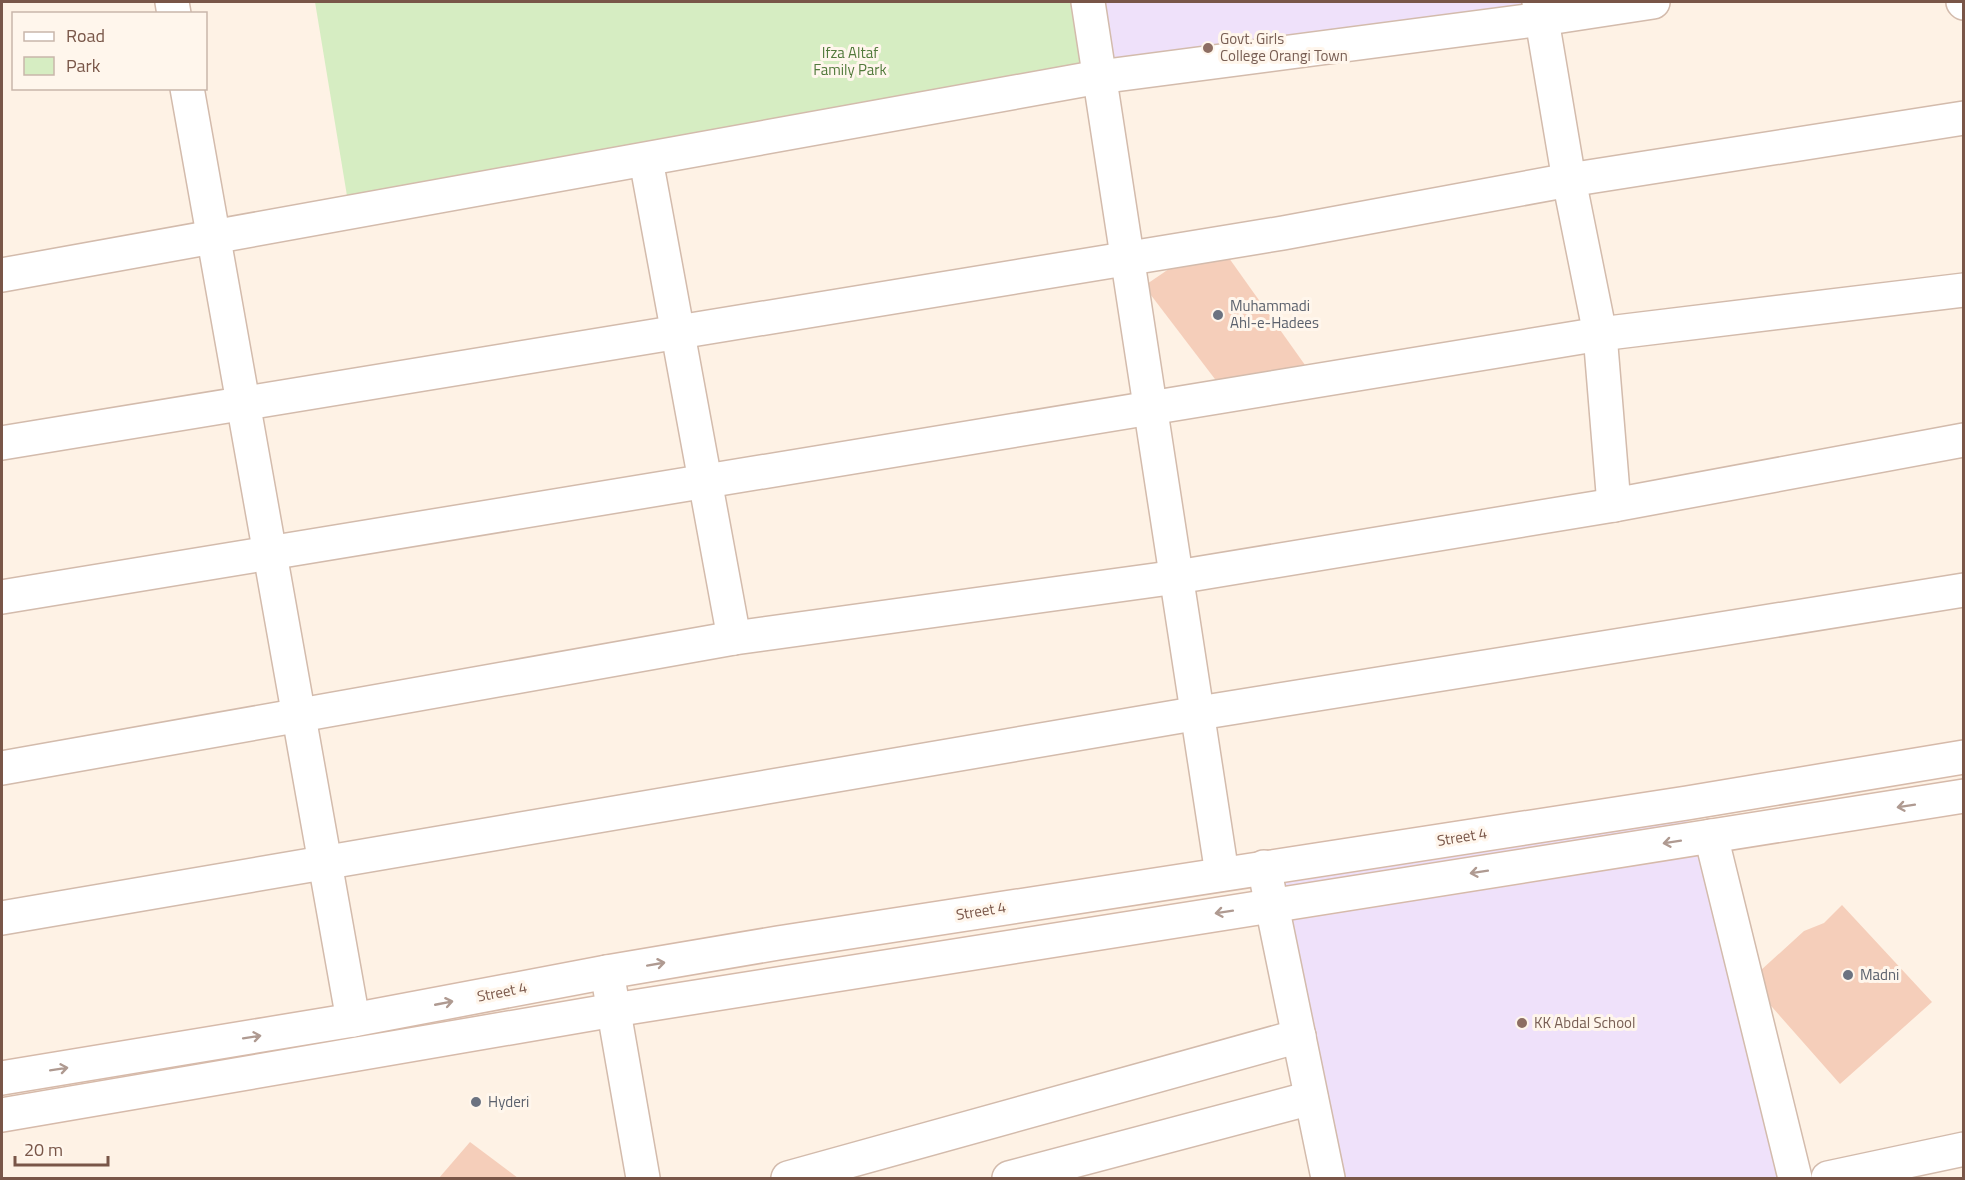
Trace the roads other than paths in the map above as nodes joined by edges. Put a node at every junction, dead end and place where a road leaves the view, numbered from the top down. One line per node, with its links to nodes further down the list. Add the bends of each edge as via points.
1 (1088, 2): 4 (street)
2 (1653, 2): 3 (street)
3 (1541, 10): 4 (street); 8 (street)
4 (1099, 77): 7 (street); 10 (street)
5 (187, 90): 9 (street)
6 (1964, 117): 8 (street)
7 (646, 160): 9 (street); 13 (street)
8 (1569, 180): 10 (street); 14 (street)
9 (214, 239): 11 (street); 15 (street)
10 (1127, 258): 13 (street); 16 (street)
11 (2, 275)
12 (1964, 290): 14 (street)
13 (678, 332): 15 (street); 19 (street)
14 (1600, 334): 16 (street); 20 (street)
15 (243, 404): 18 (street); 21 (street)
16 (1151, 408): 19 (street); 22 (street)
17 (1964, 440): 20 (street)
18 (2, 443)
19 (705, 480): 21 (street); 25 (street)
20 (1614, 505): 22 (street)
21 (270, 551): 24 (street); 27 (street)
22 (1177, 577): 25 (street); 26 (street)
23 (1964, 590): 26 (street)
24 (2, 597)
25 (734, 638): 27 (street)
26 (1199, 713): 32 (street); 34 (street)
27 (298, 715): 29 (street); 32 (street)
28 (1964, 757): 33 (street, Street 4)
29 (2, 768)
30 (1964, 796): 31 (street, one-way to 31)
31 (1711, 836): 35 (street, one-way to 35); 49 (street)
32 (325, 864): 36 (street); 39 (street)
33 (1264, 867): 34 (street, Street 4); 35 (street)
34 (1222, 874): 37 (street, Street 4, one-way to 34)
35 (1272, 904): 38 (street, one-way to 38); 40 (street)
36 (2, 918)
37 (607, 972): 38 (street); 39 (street, Street 4, one-way to 37)
38 (614, 1010): 43 (street); 45 (street)
39 (353, 1020): 41 (street, Street 4, one-way to 39)
40 (1299, 1036): 42 (street); 46 (street)
41 (2, 1078)
42 (1311, 1098): 47 (street); 48 (street)
43 (2, 1115)
44 (1964, 1149): 50 (street)
45 (643, 1179)
46 (788, 1179)
47 (1009, 1179)
48 (1328, 1179)
49 (1795, 1179)
50 (1828, 1179)

